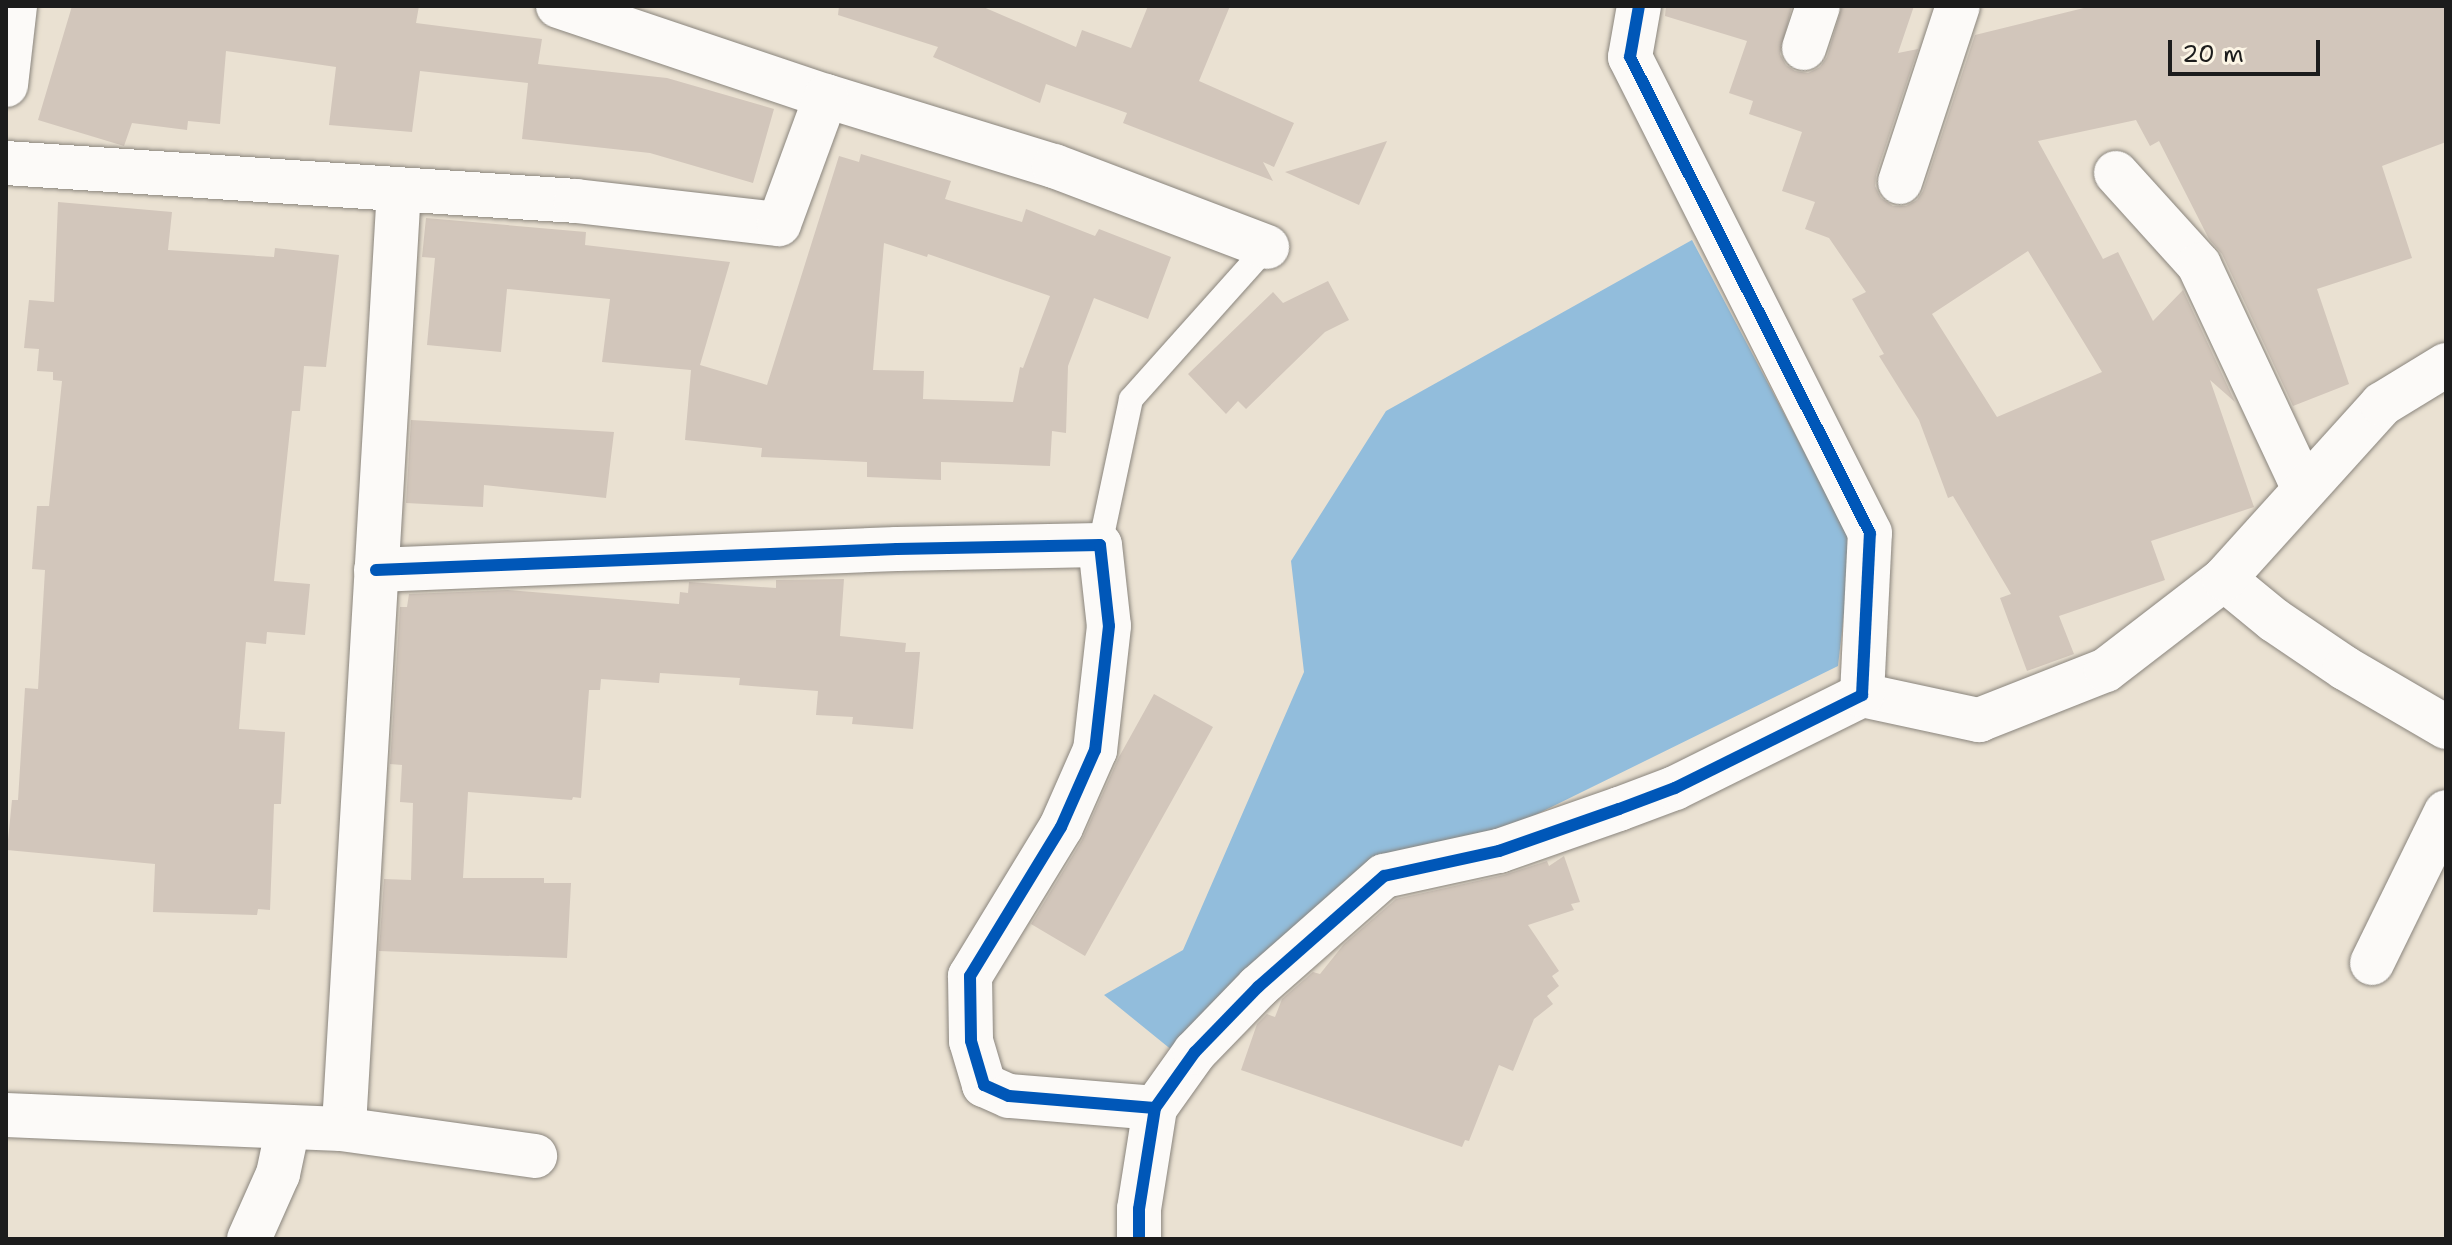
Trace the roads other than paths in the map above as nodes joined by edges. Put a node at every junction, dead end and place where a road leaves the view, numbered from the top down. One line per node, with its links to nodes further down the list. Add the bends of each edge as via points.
1 (15, 6): 7 (street)
2 (558, 6): 8 (street)
3 (1639, 6): 19 (street, via 1630,57 1870,533)
4 (1818, 6): 6 (street)
5 (1958, 6): 11 (street)
6 (1804, 48)
7 (6, 85)
8 (826, 96): 12 (street, via 779,224 576,201); 13 (street, via 1054,166)
9 (6, 163): 12 (street)
10 (2116, 173): 15 (street, via 2199,265)
11 (1900, 182)
12 (399, 189): 17 (street)
13 (1267, 247): 16 (lane, via 1131,399)
14 (2446, 365): 15 (street, via 2382,404)
15 (2304, 489): 18 (street)
16 (1100, 545): 17 (street); 23 (street, via 1109,626 1095,750 1061,827 970,976 971,1041 984,1085 1009,1096)
17 (376, 570): 26 (street)
18 (2224, 579): 19 (street, via 2106,670 1979,720); 20 (street, via 2345,668)
19 (1862, 695): 23 (street, via 1633,804 1499,851 1384,876 1237,1009 1195,1052)
20 (2446, 727)
21 (2446, 812): 22 (street)
22 (2372, 963)
23 (1155, 1108): 29 (street)
24 (6, 1115): 25 (street)
25 (288, 1127): 26 (street); 28 (street, via 278,1174)
26 (341, 1129): 27 (street)
27 (535, 1156)
28 (249, 1239)
29 (1139, 1239)

